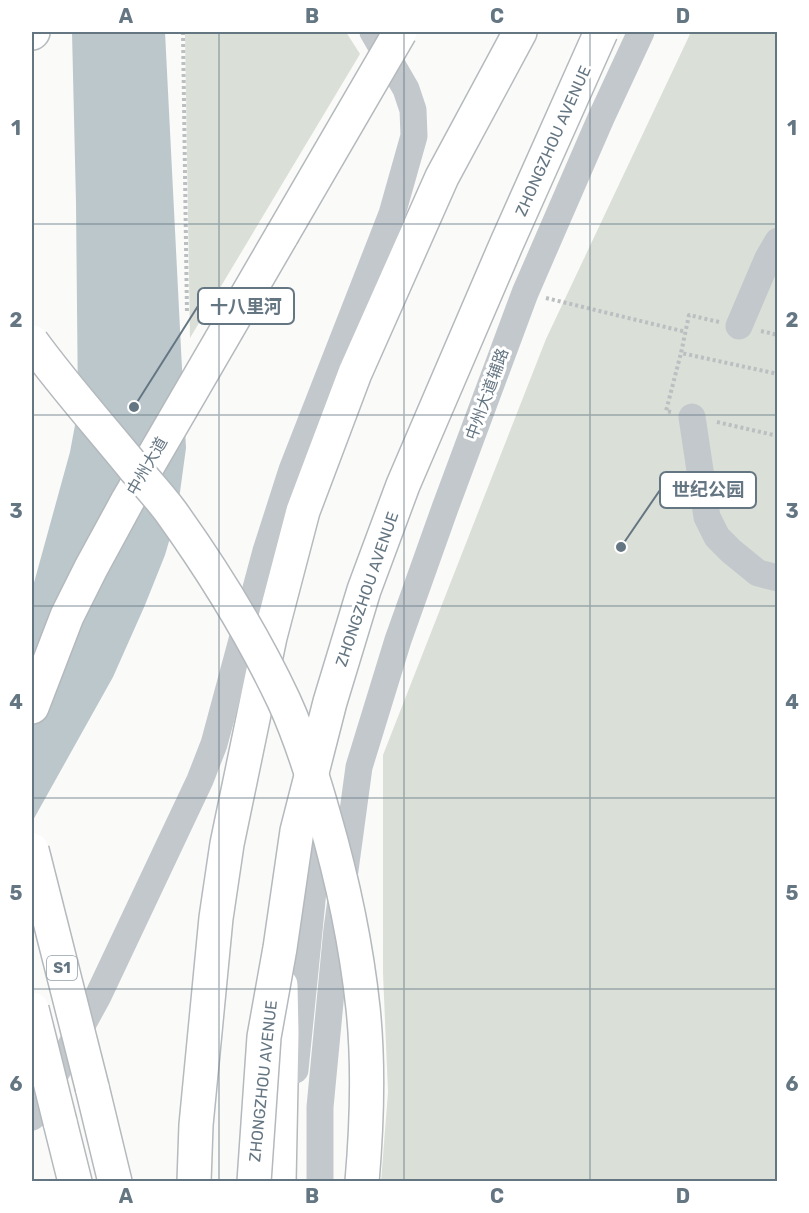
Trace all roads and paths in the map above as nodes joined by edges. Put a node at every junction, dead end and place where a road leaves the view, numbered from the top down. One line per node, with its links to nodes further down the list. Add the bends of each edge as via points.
1 (183, 32): 9 (path)
2 (373, 32): 20 (street, via 406,89 413,110 414,136 392,214 292,470 214,744 98,996)
3 (400, 32): 15 (main road, bridge, via 128,500 67,616)
4 (520, 32): 23 (main road, via 442,177 355,373 303,511 270,638 227,844 216,918)
5 (601, 32): 18 (main road, ZHONGZHOU AVENUE, bridge, via 403,485 364,590 297,831)
6 (641, 32): 8 (street, 中州大道辅路)
7 (777, 241): 10 (street)
8 (525, 293): 11 (path); 16 (street, 中州大道辅路, via 398,640)
9 (187, 314)
10 (739, 326)
11 (686, 332)
12 (32, 342): 28 (main road, bridge, via 170,510 198,550 239,616 300,741 332,843 357,959 366,1074)
13 (692, 417): 14 (street, via 707,517 717,537 758,573)
14 (777, 578)
15 (32, 707)
16 (359, 767): 26 (street, via 319,831); 27 (street, via 337,929 321,1095)
17 (32, 850): 22 (main road, S1, bridge)
18 (280, 948): 24 (main road, ZHONGZHOU AVENUE, bridge, via 264,1037); 25 (main road, bridge)
19 (32, 1009): 20 (main road, bridge)
20 (46, 1120): 21 (main road)
21 (75, 1182)
22 (115, 1182)
23 (194, 1182)
24 (254, 1182)
25 (279, 1182)
26 (285, 1182)
27 (320, 1182)
28 (362, 1182)

